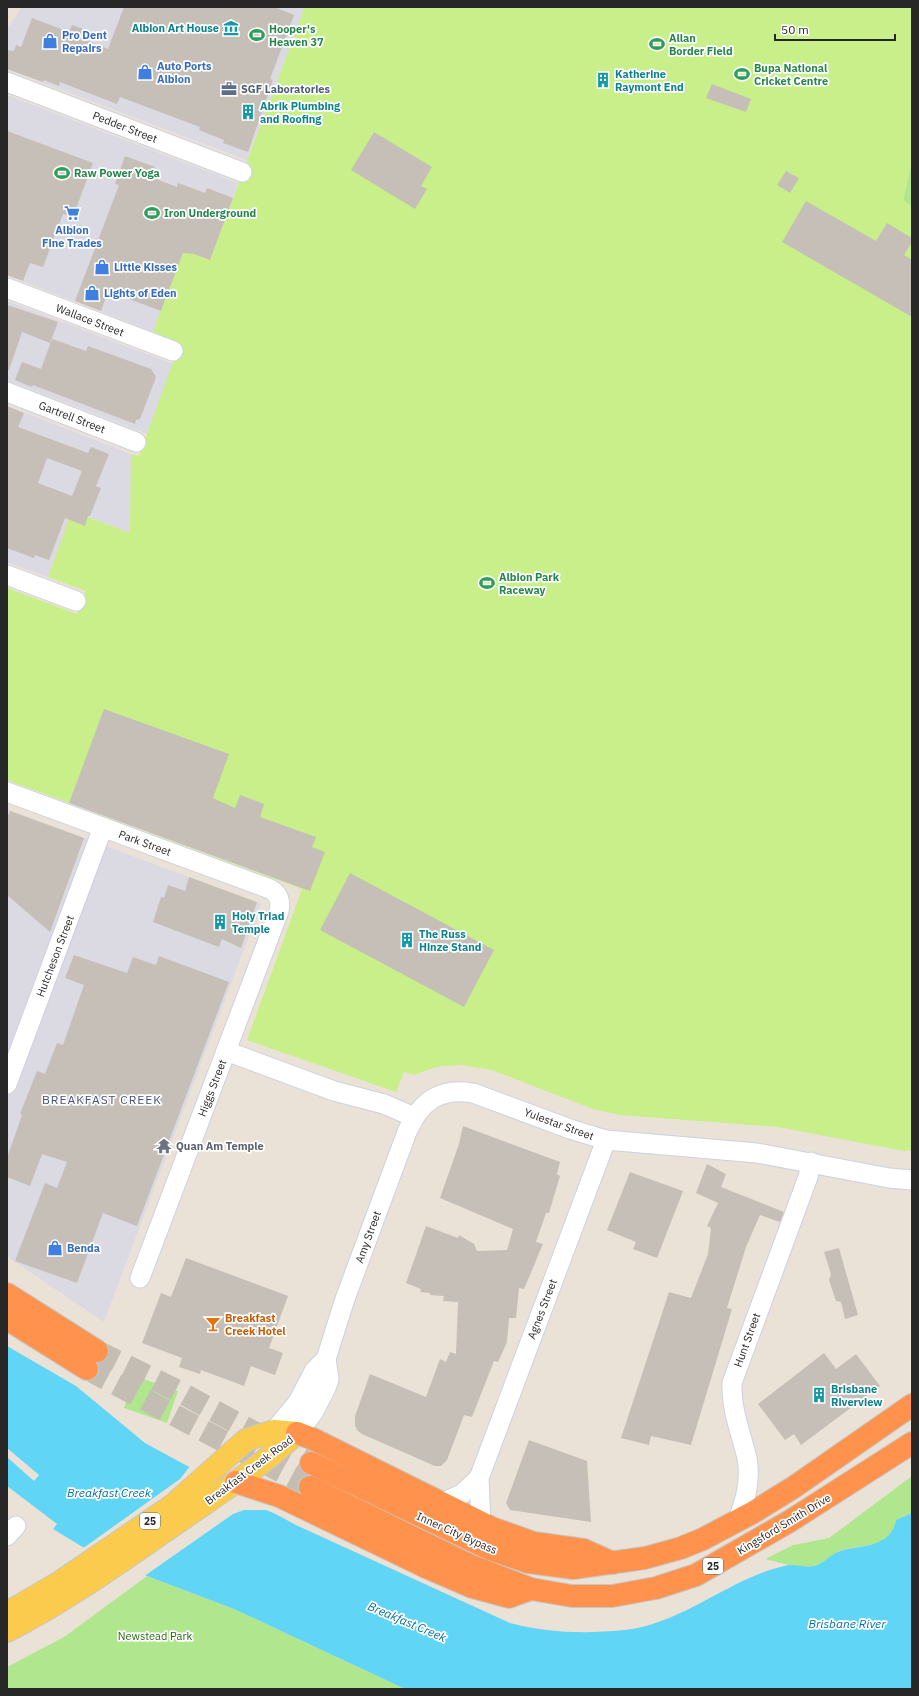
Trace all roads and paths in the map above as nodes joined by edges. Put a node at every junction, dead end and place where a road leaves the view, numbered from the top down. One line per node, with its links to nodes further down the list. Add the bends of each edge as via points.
1 (7, 82): 2 (street, Pedder Street)
2 (242, 172)
3 (7, 288): 4 (street, Wallace Street)
4 (172, 351)
5 (7, 392): 6 (street, Gartrell Street)
6 (136, 442)
7 (7, 575): 8 (street)
8 (76, 601)
9 (7, 792): 10 (street, Park Street)
10 (103, 827): 11 (street, Park Street, via 270,889); 13 (street, Hutcheson Street)
11 (279, 898): 12 (street, Higgs Street, via 279,911)
12 (226, 1051): 14 (street, via 334,1091 384,1104); 18 (street, Higgs Street)
13 (7, 1084)
14 (414, 1117): 15 (street, Yulestar Street, via 433,1099 443,1094 463,1091 484,1096); 21 (street, Amy Street, via 345,1299)
15 (606, 1140): 16 (street, Yulestar Street, via 757,1153); 27 (street, Agnes Street)
16 (811, 1162): 17 (street, Yulestar Street, via 889,1178); 31 (street, Hunt Street, via 808,1177 732,1383 734,1413 747,1460 746,1492)
17 (912, 1180)
18 (140, 1278)
19 (7, 1294): 20 (highway, via 92,1360)
20 (7, 1319)
21 (326, 1359): 23 (street, Amy Street, via 314,1371 298,1402); 24 (street, Amy Street, via 329,1379 324,1394 310,1419)
22 (912, 1405): 31 (highway, via 843,1455)
23 (274, 1431): 24 (main road, Breakfast Creek Road / 25); 34 (main road, Breakfast Creek Road / 25, via 246,1440 233,1449 216,1468 173,1505)
24 (297, 1433): 28 (main road, Breakfast Creek Road); 30 (highway, 25)
25 (912, 1444): 35 (highway, Kingsford Smith Drive / 25, via 746,1547 696,1575 675,1583 638,1593 598,1597 572,1596)
26 (311, 1463): 33 (highway, Inner City Bypass, via 457,1534 514,1558 573,1568)
27 (479, 1478): 30 (street, Agnes Street, via 462,1494); 32 (street, Agnes Street)
28 (236, 1482): 34 (main road, Breakfast Creek Road / 25); 35 (highway, via 279,1496 472,1587 509,1597)
29 (310, 1487): 35 (highway, Inner City Bypass, via 469,1565)
30 (442, 1503): 32 (highway, 25)
31 (737, 1522): 33 (highway, via 681,1548)
32 (481, 1523): 33 (highway, 25, via 525,1540 559,1548 584,1550)
33 (614, 1563)
34 (88, 1573): 36 (main road, Breakfast Creek Road / 25); 37 (main road, Breakfast Creek Road / 25)
35 (530, 1589)
36 (7, 1613)
37 (7, 1631)

